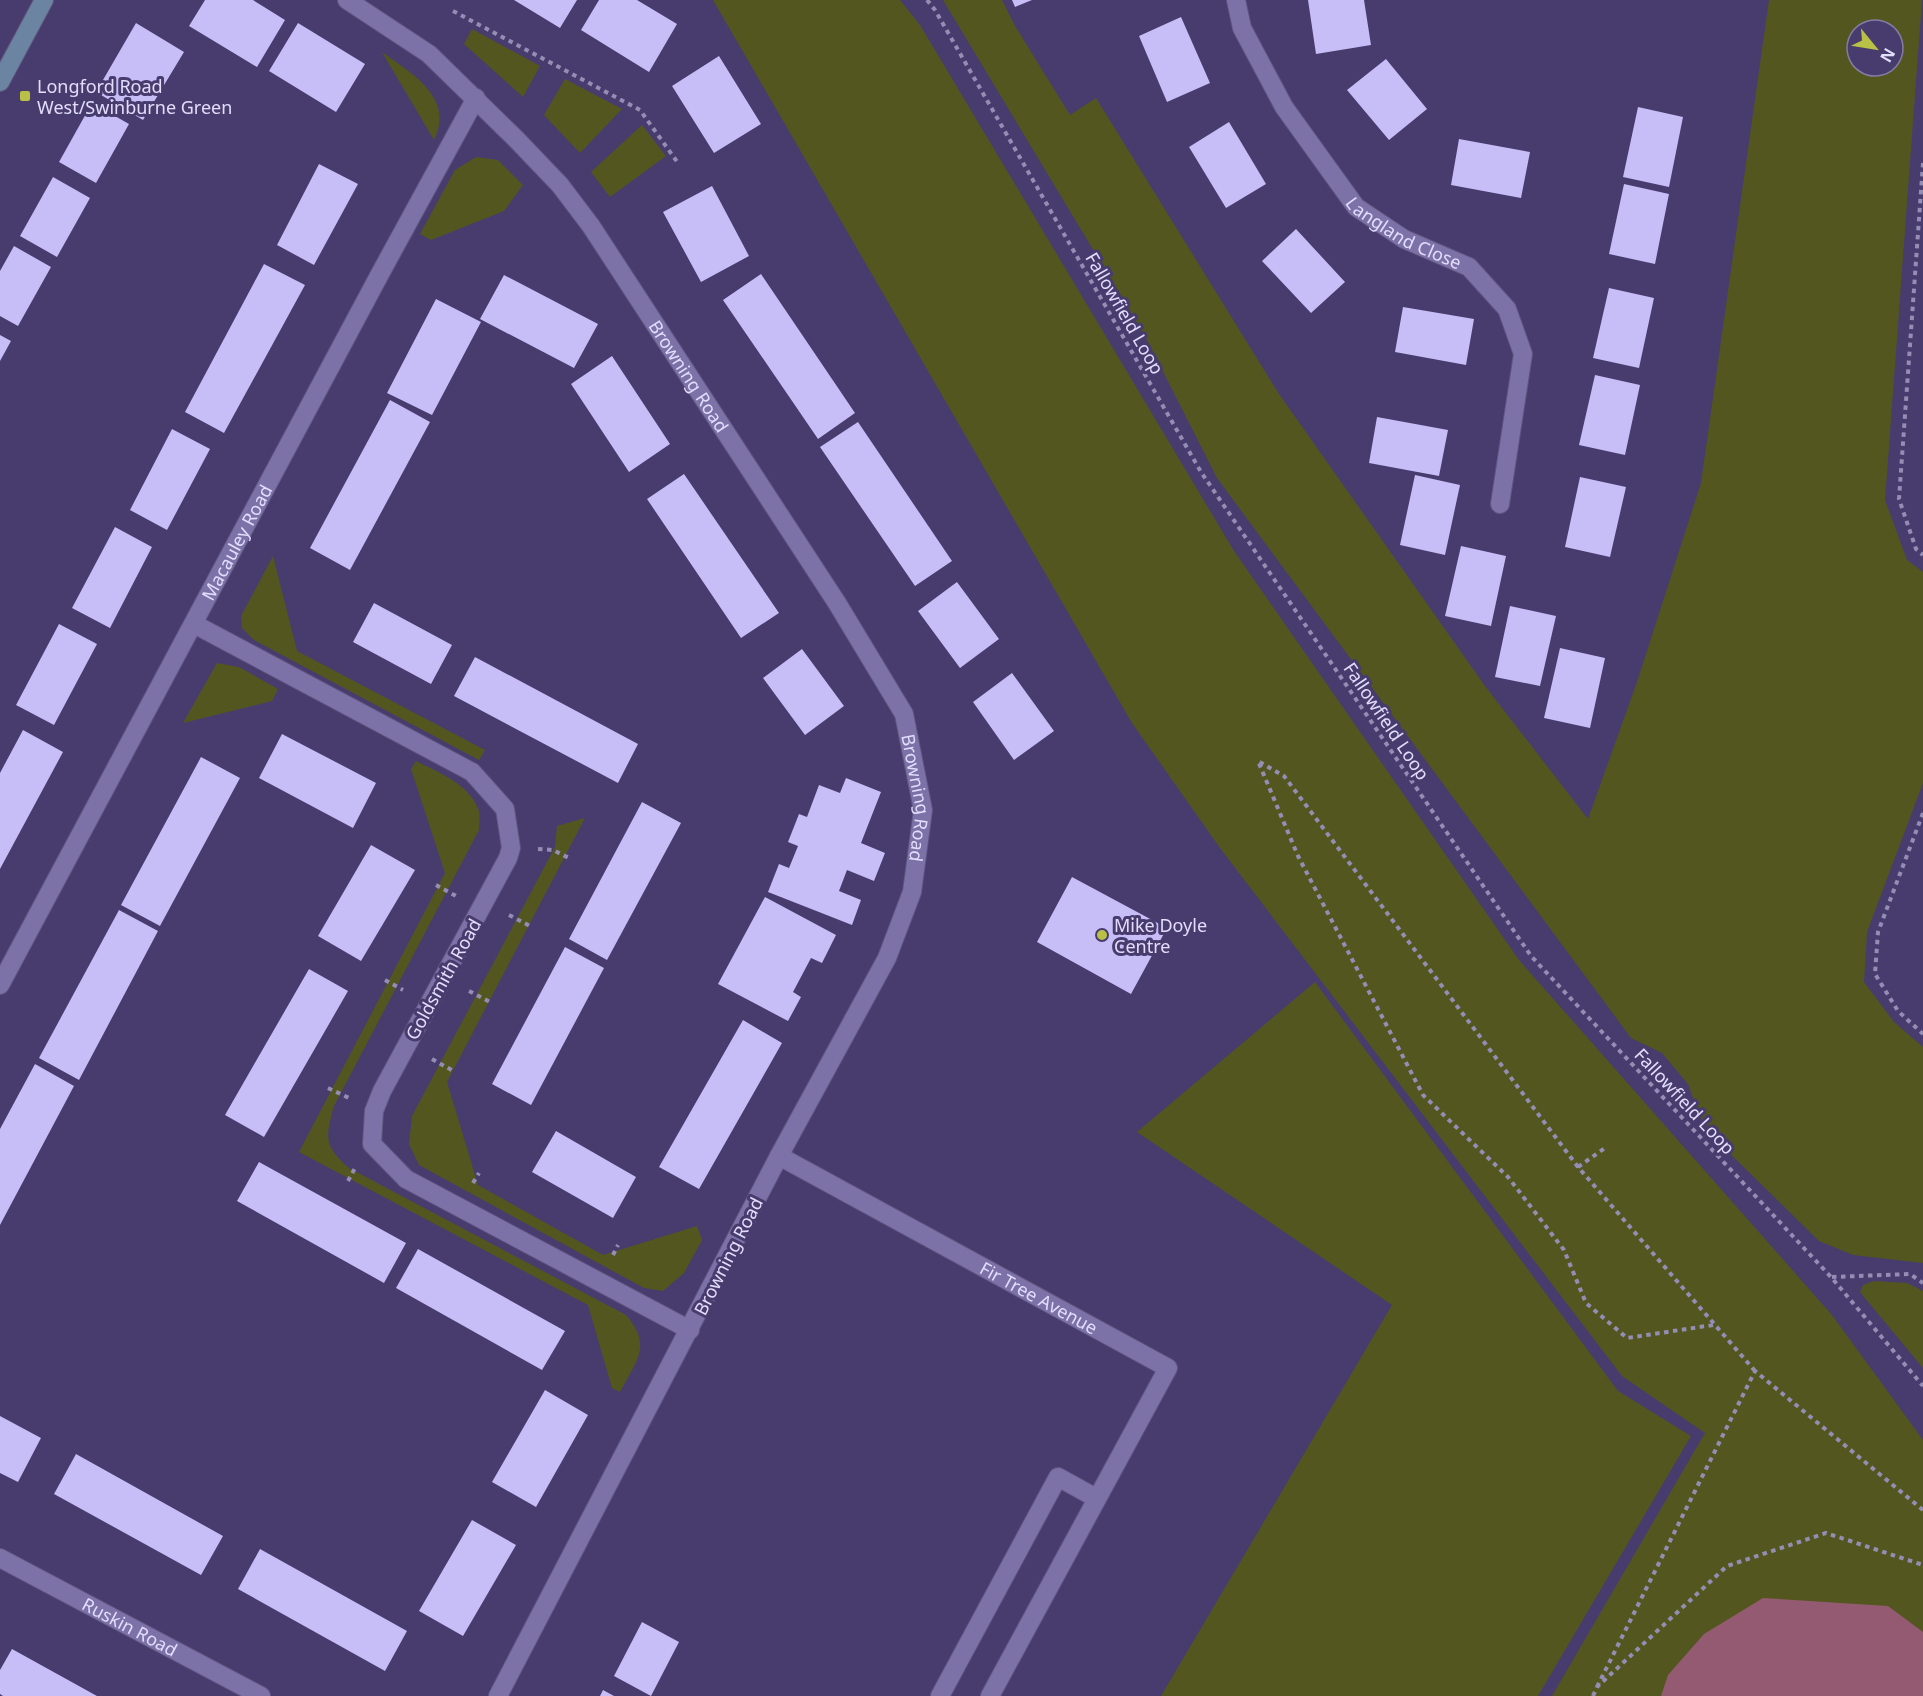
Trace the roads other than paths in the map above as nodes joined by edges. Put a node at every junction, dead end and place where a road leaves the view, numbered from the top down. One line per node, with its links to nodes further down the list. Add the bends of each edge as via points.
1 (44, 0): 4 (street)
2 (347, 0): 5 (street, Browning Road, via 429,54)
3 (1236, 0): 6 (street, Langland Close, via 1242,28 1284,107 1356,207 1404,239 1470,267 1507,309 1523,354)
4 (0, 82)
5 (476, 98): 7 (street, Macauley Road); 9 (street, Browning Road, via 560,185 591,226 837,603 904,714 923,810 912,892 887,958)
6 (1500, 504)
7 (194, 624): 8 (street, Macauley Road); 10 (street, Goldsmith Road, via 472,772 505,809 511,848 508,858 382,1091 374,1111 372,1144 406,1179)
8 (0, 985)
9 (779, 1156): 10 (street, Browning Road); 11 (street, Fir Tree Avenue, via 1168,1368)
10 (690, 1329): 14 (street, Browning Road)
11 (1096, 1498): 15 (street, via 1058,1477); 16 (street, Fir Tree Avenue)
12 (0, 1558): 13 (street, Ruskin Road)
13 (261, 1696)
14 (498, 1696)
15 (940, 1696)
16 (990, 1696)

